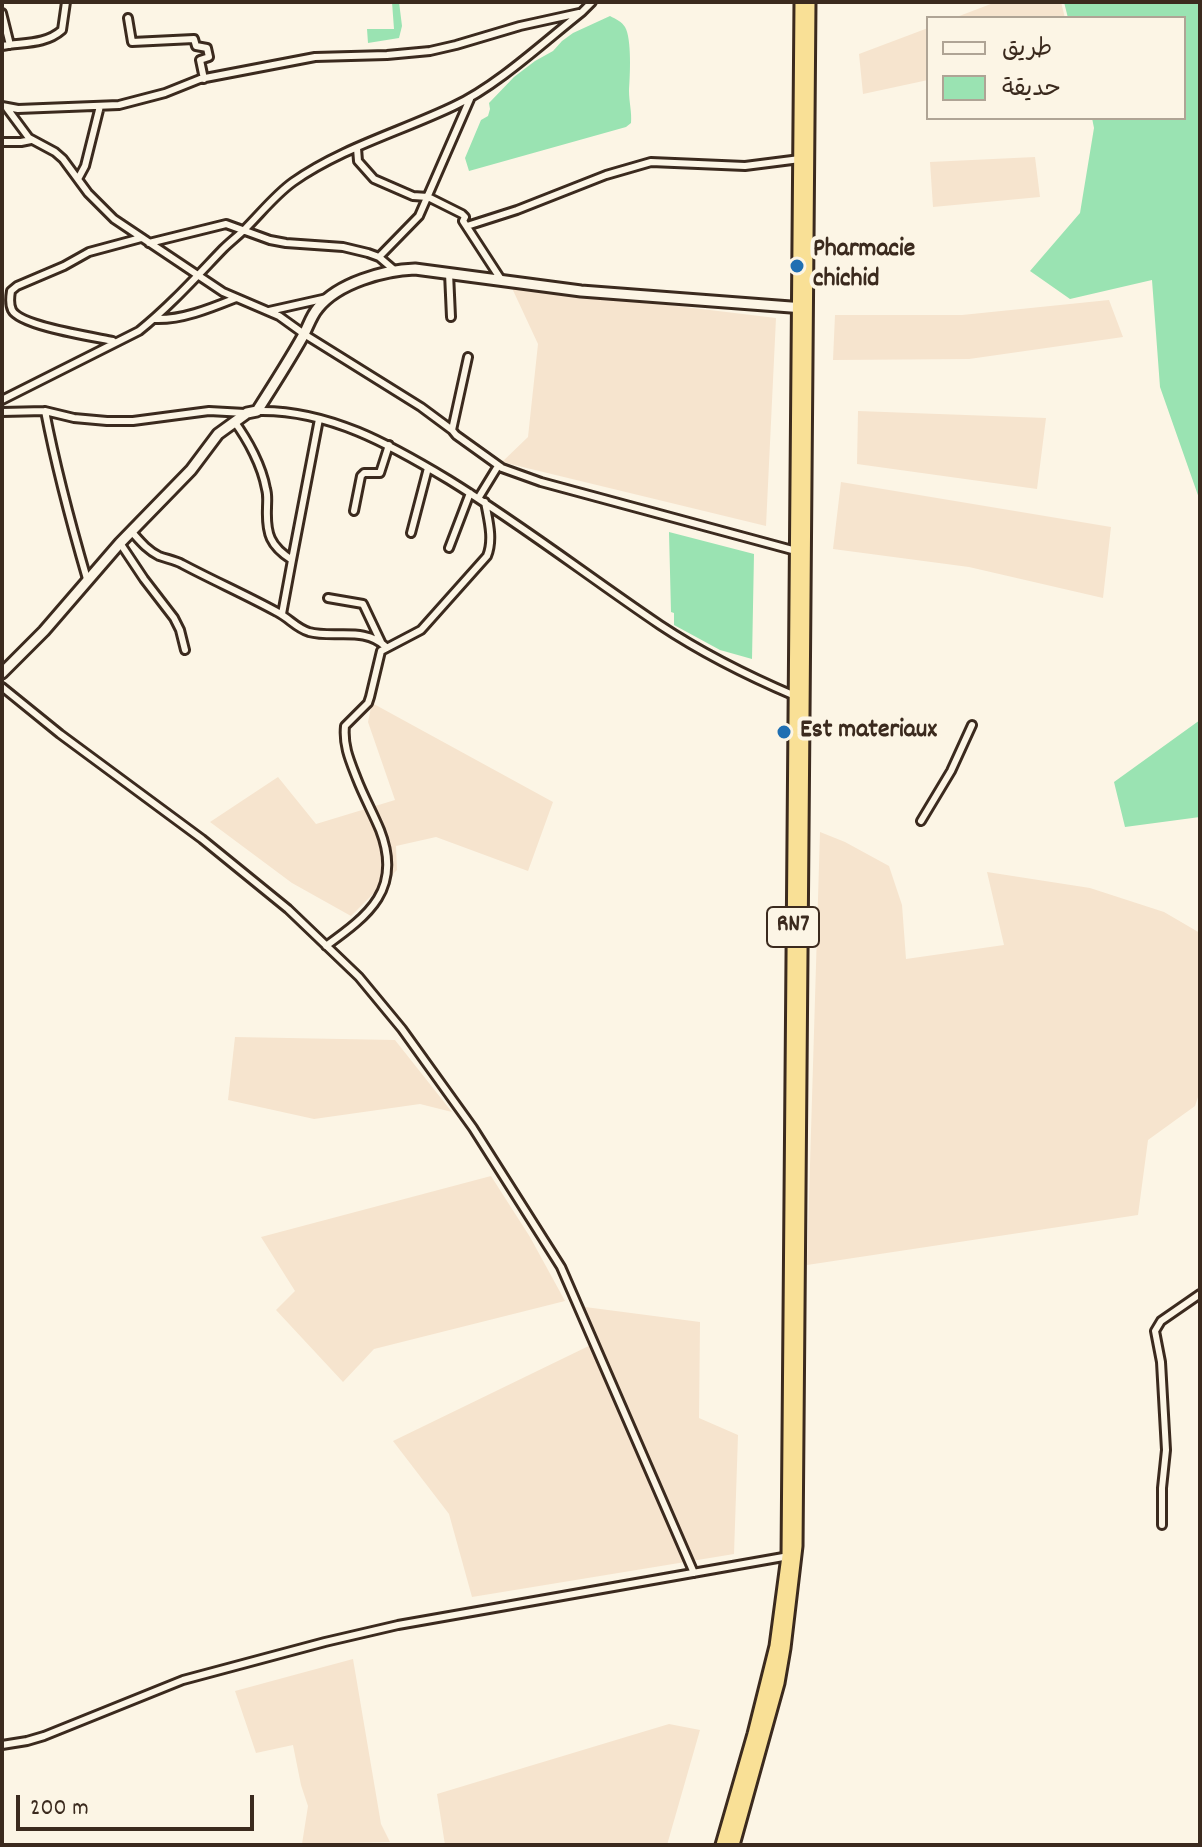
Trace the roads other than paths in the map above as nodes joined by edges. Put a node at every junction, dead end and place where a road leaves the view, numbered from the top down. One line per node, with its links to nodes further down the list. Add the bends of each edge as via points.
1 (66, 2): 8 (street, via 60,33)
2 (592, 2): 5 (street)
3 (801, 2): 16 (highway, RN7)
4 (809, 2): 31 (highway, RN7)
5 (582, 12): 9 (street, via 430,51 315,57); 10 (street)
6 (2, 13): 8 (street)
7 (128, 18): 9 (street, via 132,42 194,39 196,46 207,48 209,57 200,60)
8 (6, 46)
9 (204, 79): 12 (street, via 144,100)
10 (470, 97): 15 (street); 18 (street)
11 (4, 106): 12 (street); 13 (street)
12 (100, 106): 17 (street)
13 (31, 140): 14 (street); 17 (street, via 55,152)
14 (2, 142)
15 (357, 148): 18 (street, via 358,161 374,179); 20 (street, via 291,184)
16 (800, 159): 19 (street, via 745,166 651,162); 31 (highway, RN7)
17 (78, 179): 21 (street, via 106,212)
18 (428, 197): 19 (street, via 462,214); 23 (street, via 419,216)
19 (467, 226): 27 (street)
20 (244, 231): 22 (street, via 226,224); 23 (street); 26 (street)
21 (141, 238): 22 (street); 30 (street, via 89,252 17,286)
22 (149, 243): 26 (street)
23 (379, 257): 24 (street)
24 (393, 269): 25 (street); 29 (street)
25 (449, 273): 27 (street); 33 (street)
26 (198, 276): 28 (street); 34 (street)
27 (502, 281): 31 (street)
28 (236, 298): 32 (street); 34 (street)
29 (327, 298): 32 (street); 35 (street)
30 (6, 300): 36 (street, via 13,312 35,323)
31 (803, 308): 55 (highway, RN7); 70 (highway, RN7, via 803,971)
32 (269, 311): 35 (street)
33 (451, 317)
34 (155, 319): 36 (street)
35 (304, 334): 41 (street); 44 (street)
36 (115, 342): 38 (street)
37 (468, 357): 44 (street)
38 (2, 400)
39 (45, 411): 40 (street); 41 (street, via 107,421); 57 (street)
40 (2, 412)
41 (252, 412): 42 (street); 43 (street)
42 (319, 419): 45 (street); 56 (street)
43 (234, 421): 51 (street); 56 (street, via 267,492 271,541)
44 (452, 430): 46 (street)
45 (389, 445): 47 (street); 50 (street, via 380,473 361,476)
46 (498, 466): 49 (street); 55 (street)
47 (428, 468): 48 (street); 52 (street)
48 (470, 493): 49 (street); 54 (street)
49 (482, 500): 60 (street, via 490,538 487,556 421,630); 64 (street, via 662,626)
50 (354, 511)
51 (131, 531): 53 (street); 59 (street, via 160,556)
52 (411, 533)
53 (120, 543): 57 (street); 61 (street, via 174,618)
54 (449, 548)
55 (796, 551): 64 (highway, RN7)
56 (292, 560): 59 (street)
57 (87, 579): 62 (street)
58 (328, 598): 60 (street, via 363,604)
59 (282, 614): 60 (street, via 313,633 366,636)
60 (384, 645): 67 (street, via 368,703 345,731 347,754 381,834 386,886 363,917)
61 (185, 650)
62 (2, 673)
63 (2, 687): 67 (street, via 202,839)
64 (795, 696): 70 (highway, RN7)
65 (972, 725): 66 (street)
66 (921, 821)
67 (326, 946): 71 (street, via 370,988 432,1068 552,1251)
68 (1200, 1294): 69 (street, via 1155,1331 1166,1450)
69 (1162, 1525)
70 (791, 1556): 71 (street); 73 (highway, RN7, via 776,1646); 74 (highway, RN7, via 778,1683)
71 (694, 1573): 72 (street, via 325,1642 183,1680 53,1733)
72 (2, 1745)
73 (722, 1845)
74 (733, 1845)

